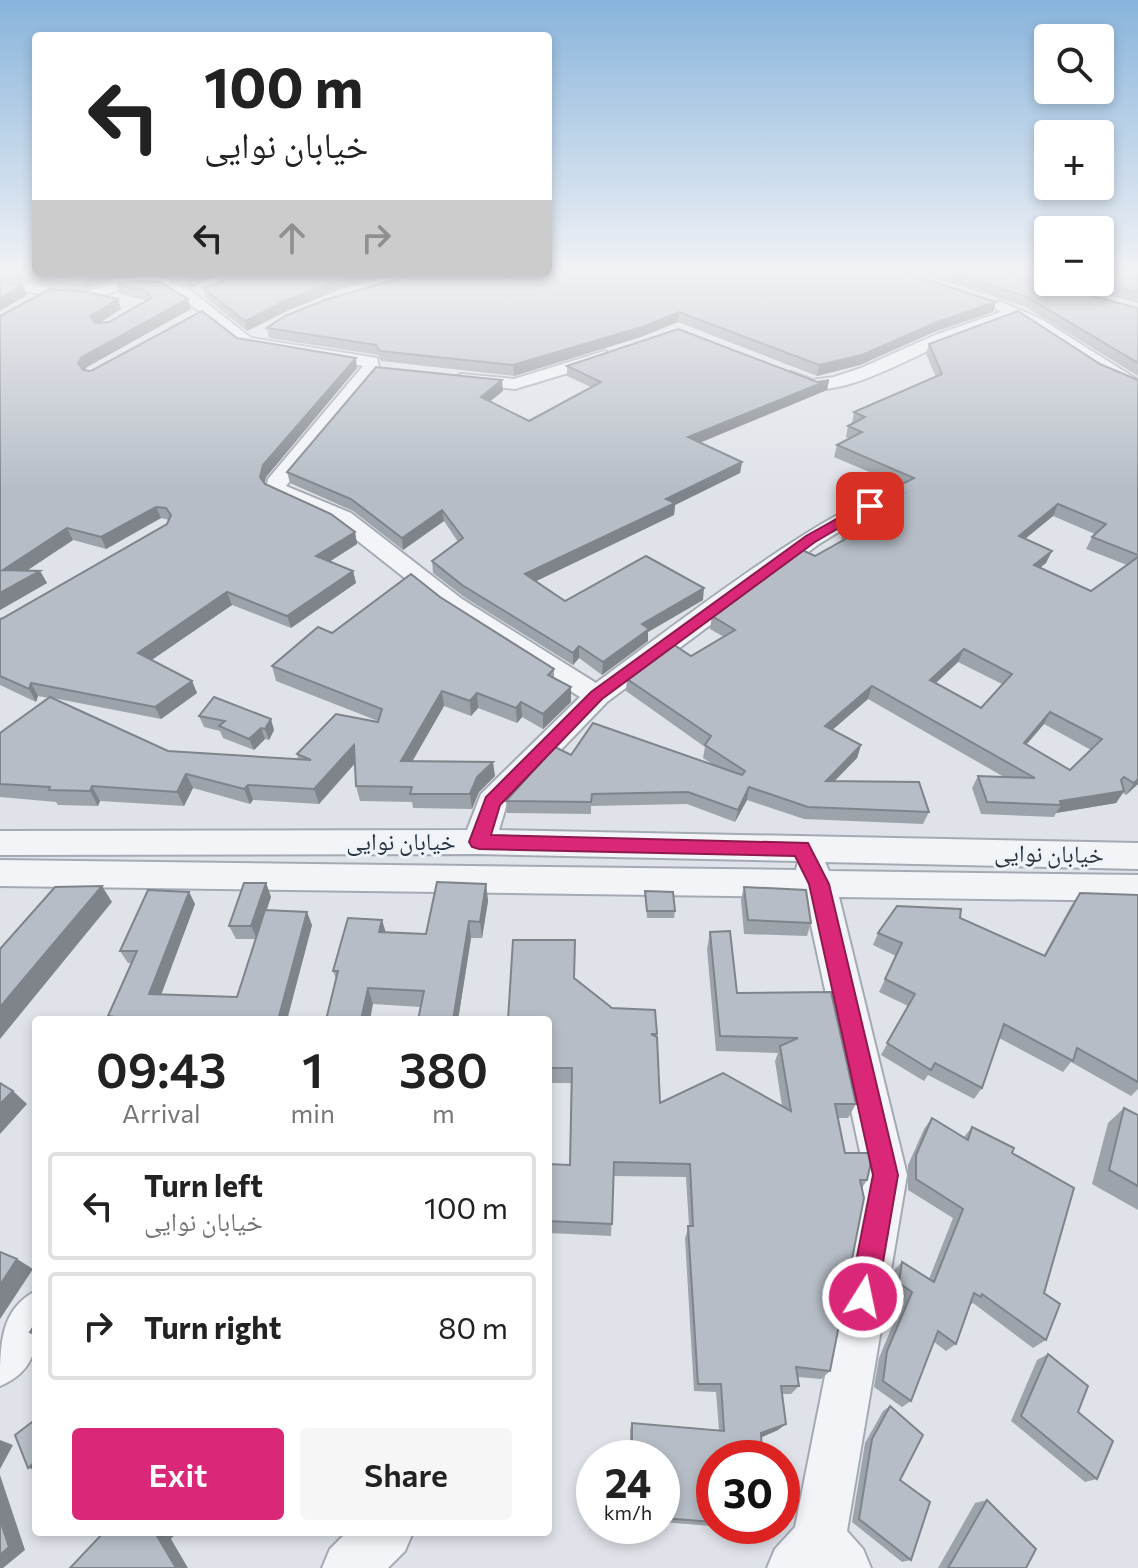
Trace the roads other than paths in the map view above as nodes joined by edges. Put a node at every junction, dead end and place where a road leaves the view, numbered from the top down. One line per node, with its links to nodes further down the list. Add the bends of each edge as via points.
1 (257, 344): 9 (street, via 364,359 378,368 275,483 276,489 343,518 453,604)
2 (928, 344): 5 (street, via 836,382 811,385)
3 (1066, 344): 7 (street)
4 (621, 351): 6 (street, via 515,384)
5 (768, 368)
6 (447, 377)
7 (1138, 387)
8 (870, 506): 9 (street, via 811,539)
9 (597, 696): 10 (street, via 492,802)
10 (479, 842): 11 (street, خیابان نوایی); 13 (street, خیابان نوایی)
11 (0, 843)
12 (1138, 856): 13 (street, خیابان نوایی)
13 (810, 866): 14 (street, خیابان نوایی); 15 (street, خیابان نوایی); 19 (street, via 886,1175)
14 (0, 873)
15 (1138, 888)
16 (32, 1319): 17 (street)
17 (0, 1362)
18 (382, 1536): 20 (street)
19 (819, 1559)
20 (349, 1568)

